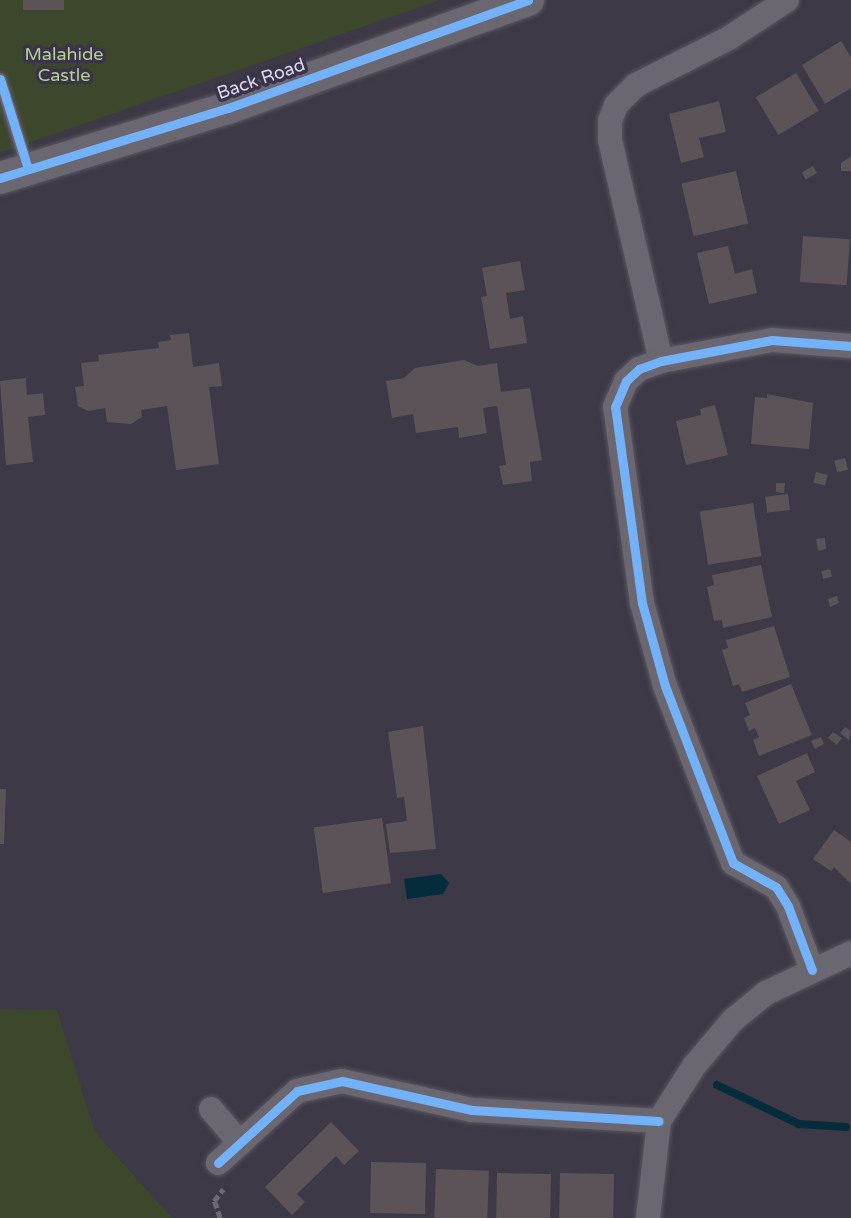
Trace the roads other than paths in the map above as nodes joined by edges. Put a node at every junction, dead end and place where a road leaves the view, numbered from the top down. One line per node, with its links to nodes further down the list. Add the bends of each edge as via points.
1 (528, 0): 4 (street, Back Road, via 228,108)
2 (787, 0): 6 (street, via 729,38 636,85 616,106 610,121 610,140)
3 (0, 79): 4 (lane)
4 (14, 174)
5 (851, 346): 6 (street, via 772,340)
6 (661, 361): 8 (street, via 639,369 626,381 615,407 648,628 693,764 733,863 776,887)
7 (851, 954): 8 (street)
8 (812, 970): 10 (street, via 766,993 733,1020 694,1066)
9 (211, 1109): 11 (street)
10 (659, 1121): 11 (street, via 472,1110 342,1081 297,1091); 13 (street)
11 (240, 1143): 12 (street)
12 (218, 1163)
13 (648, 1218)

